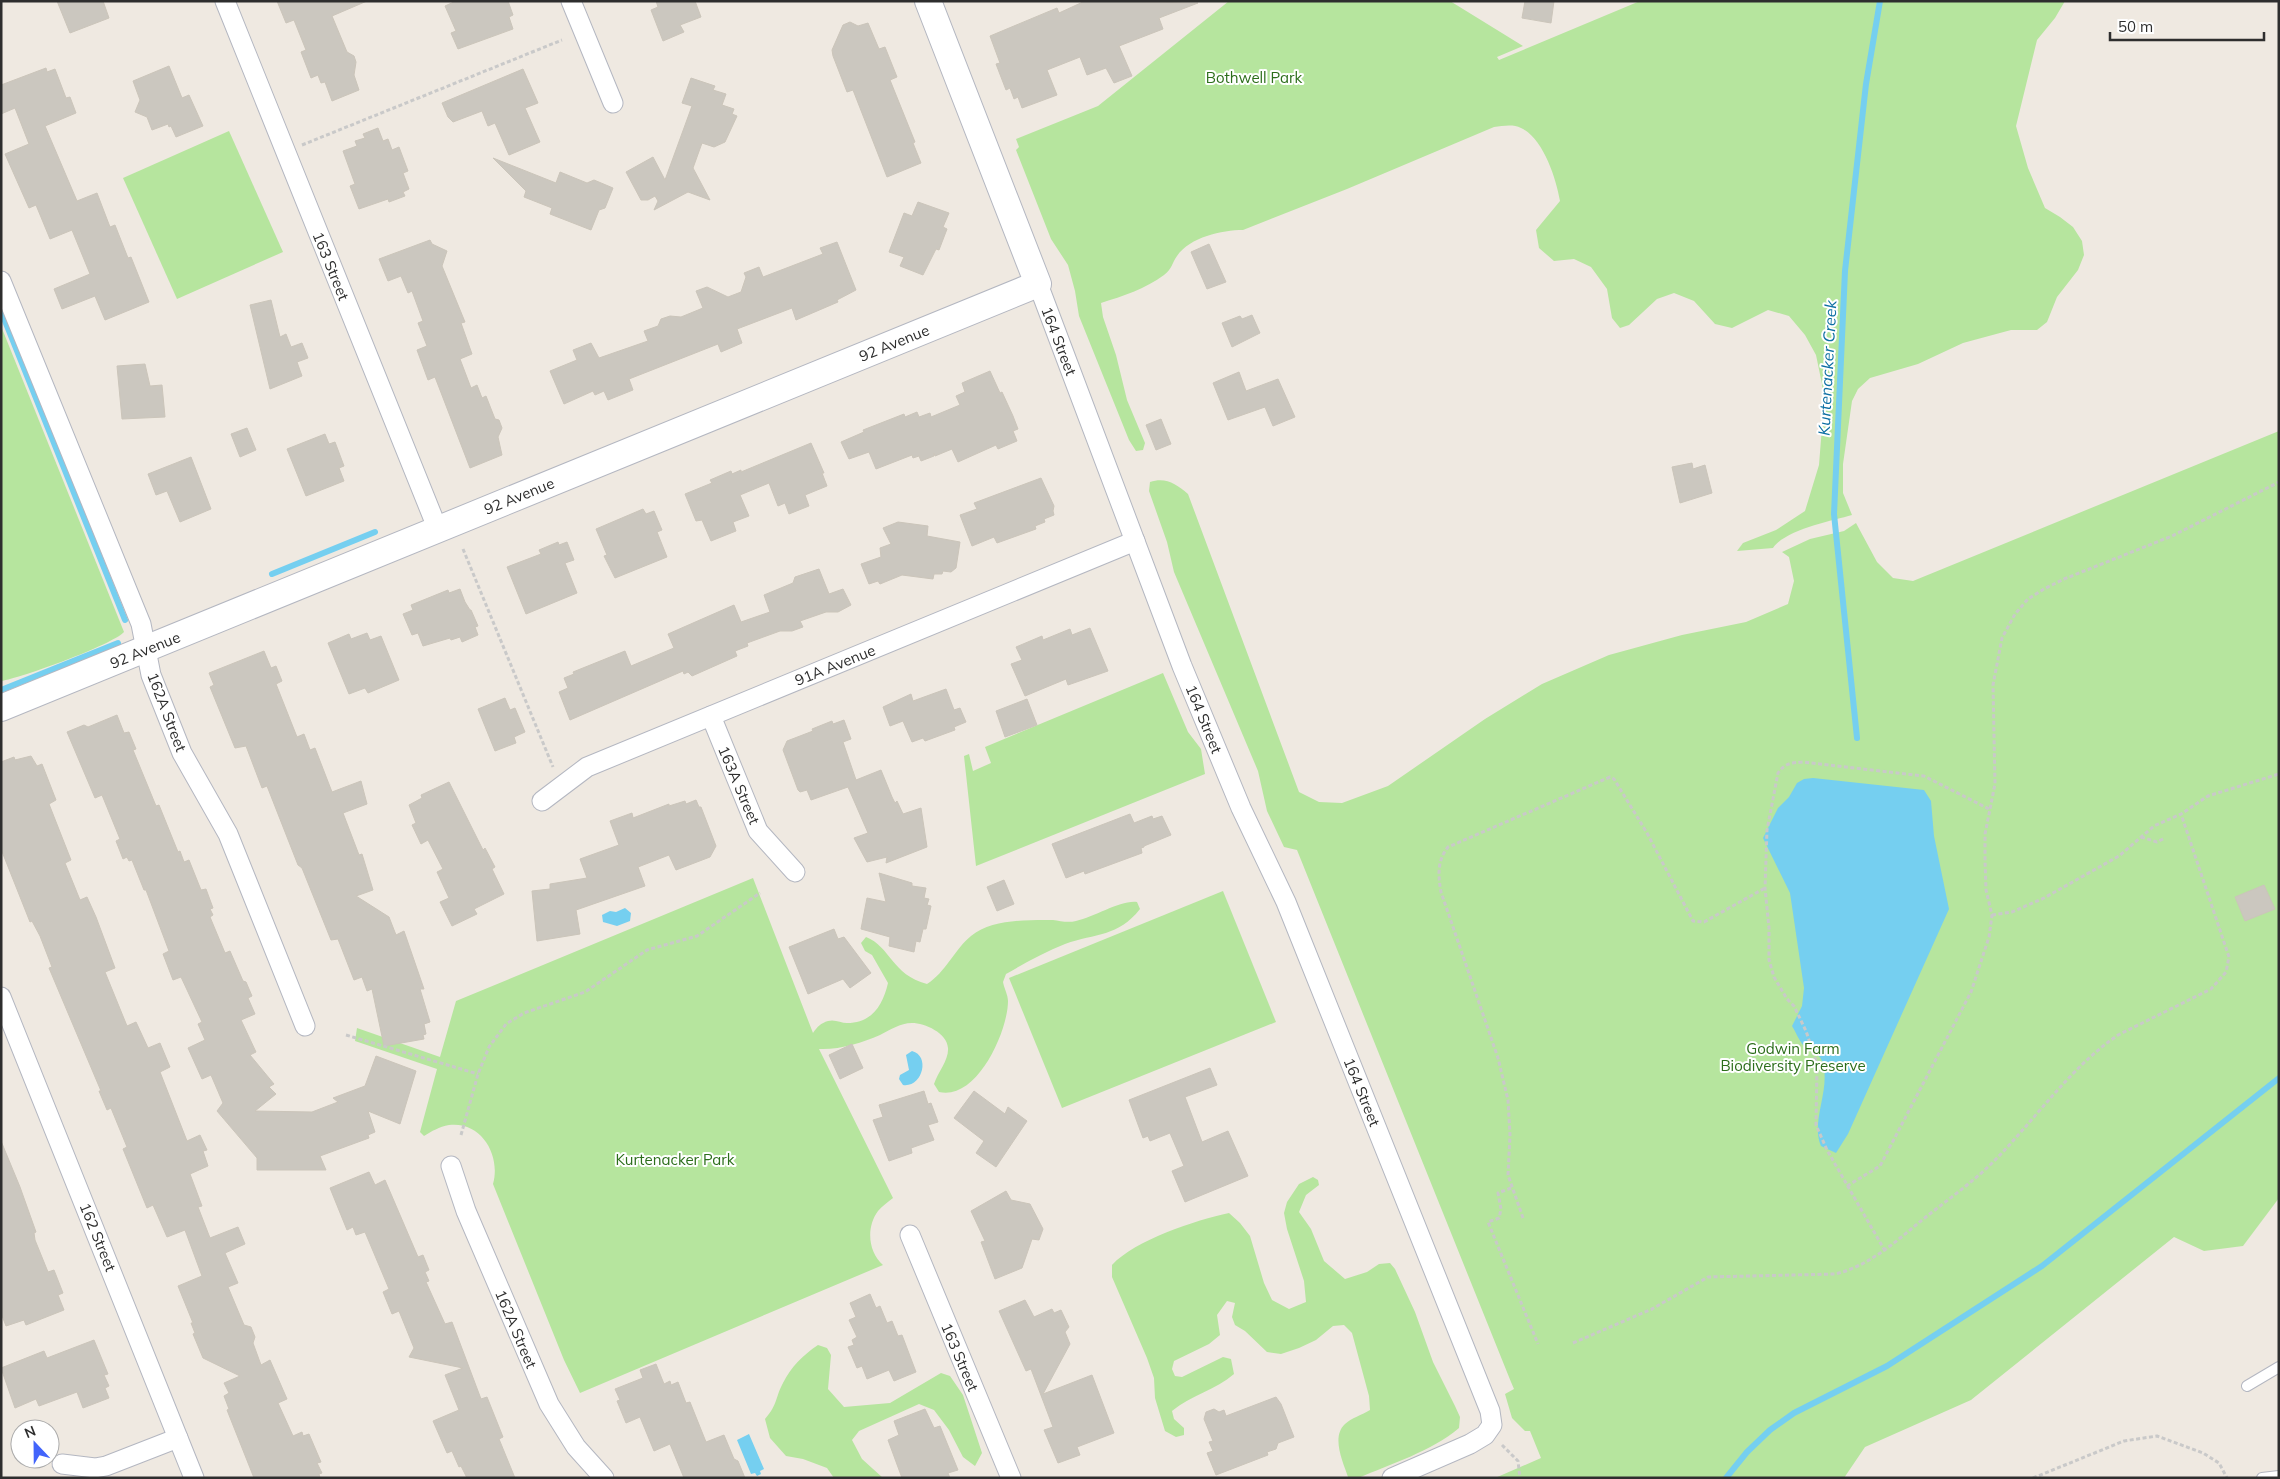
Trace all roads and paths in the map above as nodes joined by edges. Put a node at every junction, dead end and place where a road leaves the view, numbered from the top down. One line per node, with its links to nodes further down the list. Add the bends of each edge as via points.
1 (225, 1): 10 (street, 163 Street)
2 (571, 1): 5 (street)
3 (934, 3): 8 (street, 164 Street)
4 (562, 40): 6 (path)
5 (613, 103)
6 (297, 147)
7 (1, 281): 13 (street, 162A Street, via 141,624)
8 (1038, 284): 10 (street, 92 Avenue); 11 (street, 164 Street)
9 (2279, 482): 19 (path, via 2172,536 2064,579 2028,599 2002,638 1995,668)
10 (438, 530): 13 (street, 92 Avenue)
11 (1134, 541): 15 (street, 91A Avenue); 42 (street, 164 Street, via 1241,808 1286,902 1479,1382 1492,1419)
12 (463, 549): 16 (path)
13 (146, 650): 14 (street, 92 Avenue); 28 (street, 162A Street, via 151,675 182,754 228,834)
14 (1, 708)
15 (711, 716): 18 (street, 91A Avenue, via 587,767); 23 (street, 163A Street, via 758,831)
16 (553, 767)
17 (2279, 774): 20 (path, via 2208,796)
18 (542, 801)
19 (1991, 810): 24 (path, via 1924,776 1790,763 1778,774 1767,830); 26 (path, via 1984,860)
20 (2181, 814): 21 (path, via 2154,826); 37 (path, via 2229,957 2221,980 2211,989 2106,1044 2083,1064 1989,1166)
21 (2141, 837): 22 (path, via 2157,842); 26 (path, via 2118,856 2044,898 2012,912)
22 (2163, 839)
23 (795, 872)
24 (1764, 888): 33 (path, via 1770,967 1806,1031 1817,1064 1816,1125); 34 (path, via 1704,922 1693,921 1647,832 1610,777 1448,848 1442,855 1438,867 1441,892 1505,1086)
25 (760, 893): 30 (path, via 697,936 647,950 585,992 514,1019 494,1038)
26 (1992, 915): 33 (path, via 1989,937 1971,992 1885,1157 1880,1166)
27 (1, 997): 43 (street, 162 Street)
28 (305, 1026)
29 (346, 1035): 30 (path)
30 (478, 1074): 31 (path)
31 (461, 1135)
32 (451, 1166): 47 (street, 162A Street, via 466,1211 549,1404 576,1447)
33 (1847, 1186): 37 (path)
34 (1511, 1188): 35 (path); 39 (path, via 1498,1193 1499,1218 1488,1222)
35 (1523, 1218)
36 (910, 1235): 48 (street, 163 Street)
37 (1885, 1251): 38 (path, via 1846,1272 1835,1274 1708,1277 1652,1309)
38 (1573, 1343)
39 (1538, 1344)
40 (2279, 1368): 41 (lane)
41 (2246, 1386)
42 (1493, 1435): 49 (street); 50 (path, via 1518,1461)
43 (178, 1438): 44 (street, via 106,1466); 46 (street, 162 Street)
44 (62, 1464)
45 (2279, 1476): 53 (lane)
46 (194, 1478)
47 (604, 1478)
48 (1011, 1478)
49 (1392, 1478)
50 (1520, 1478)
51 (2033, 1478): 52 (path, via 2124,1441 2157,1436 2203,1453 2219,1463)
52 (2227, 1478)
53 (2262, 1478)

